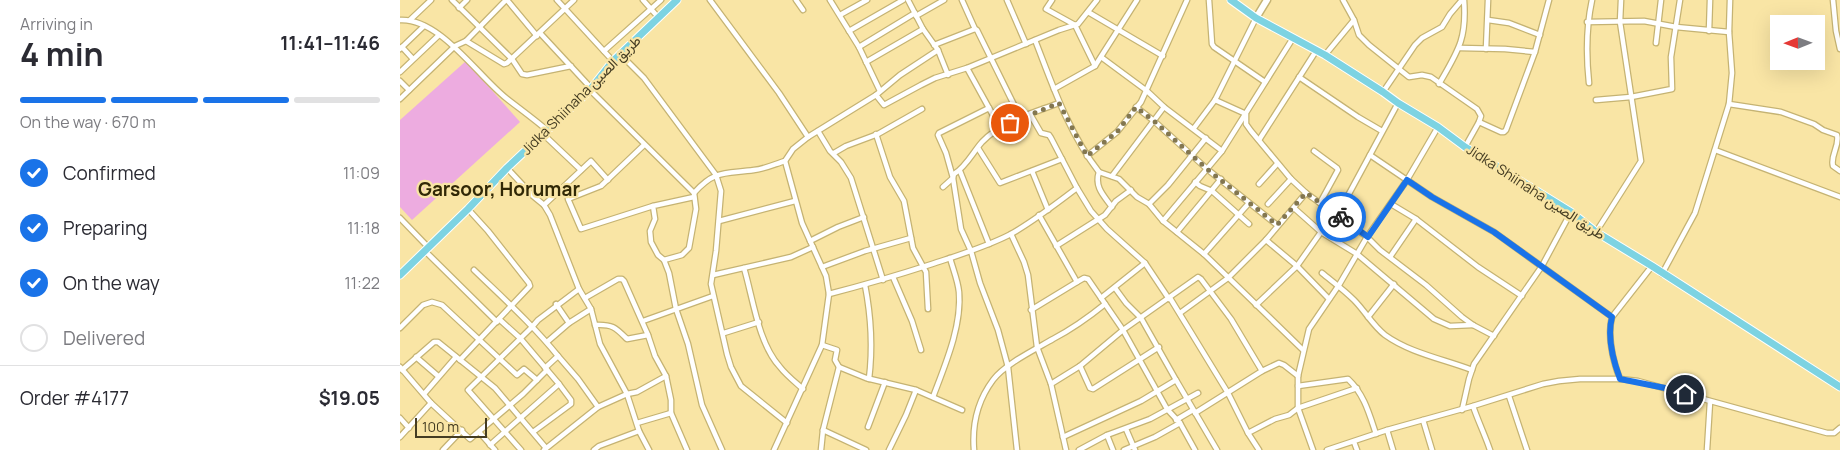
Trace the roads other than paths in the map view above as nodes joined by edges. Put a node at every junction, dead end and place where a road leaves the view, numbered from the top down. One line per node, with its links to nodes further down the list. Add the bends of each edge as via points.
1 (431, 0): 49 (street)
2 (452, 0): 38 (street)
3 (467, 0): 38 (street)
4 (506, 0): 57 (street); 67 (street)
5 (557, 0): 39 (street)
6 (574, 0): 39 (street)
7 (643, 0): 40 (street)
8 (661, 0): 40 (street)
9 (676, 0): 46 (main road, Jidka Shiinaha طريق الصين)
10 (710, 0): 135 (street)
11 (796, 0): 41 (street)
12 (830, 0): 45 (street)
13 (867, 0): 45 (street)
14 (903, 0): 62 (street)
15 (908, 0): 43 (street)
16 (944, 0): 37 (street)
17 (962, 0): 61 (street)
18 (1052, 0): 55 (street, via 1047,10)
19 (1097, 0): 42 (street)
20 (1137, 0): 59 (street)
21 (1187, 0): 86 (street)
22 (1209, 0): 92 (street, via 1212,44)
23 (1231, 0): 47 (main road, Jidka Shiinaha طريق الصين)
24 (1267, 0): 47 (main road)
25 (1343, 0): 50 (street)
26 (1463, 0): 77 (street, via 1466,22); 97 (street, via 1442,27 1415,45)
27 (1488, 0): 51 (street)
28 (1549, 0): 65 (street)
29 (1592, 0): 52 (street)
30 (1621, 0): 53 (street)
31 (1661, 0): 54 (street)
32 (1680, 0): 58 (street)
33 (1710, 0): 63 (street)
34 (1730, 0): 64 (street)
35 (1833, 0): 78 (street)
36 (1010, 1): 72 (street)
37 (934, 2): 43 (street)
38 (459, 8): 57 (street)
39 (565, 8): 67 (street); 81 (street)
40 (651, 9): 46 (street); 81 (street)
41 (802, 10)
42 (1088, 12): 55 (street); 59 (street)
43 (915, 14): 60 (street); 75 (street)
44 (400, 15): 48 (street)
45 (840, 15): 62 (street)
46 (658, 17): 84 (main road, Jidka Shiinaha طريق الصين)
47 (1256, 18): 68 (main road, Jidka Shiinaha طريق الصين); 92 (street)
48 (402, 20): 49 (street)
49 (410, 20): 56 (street)
50 (1354, 20): 85 (street); 97 (street, via 1360,34)
51 (1488, 20): 65 (street, via 1509,23); 79 (street)
52 (1588, 22): 53 (street); 103 (street)
53 (1620, 22): 54 (street); 112 (street)
54 (1657, 24): 58 (street); 71 (street)
55 (1075, 25): 69 (street); 95 (street)
56 (424, 26): 66 (street); 76 (street)
57 (479, 26): 70 (street); 89 (street)
58 (1676, 27): 63 (street); 112 (street, via 1670,58 1672,89)
59 (1118, 28): 86 (street); 87 (street)
60 (923, 29): 73 (street); 93 (street)
61 (974, 29): 73 (street); 90 (street)
62 (849, 31): 75 (street)
63 (1709, 31): 64 (street)
64 (1729, 32): 118 (street, via 1732,73)
65 (1540, 34): 83 (street)
66 (439, 35): 74 (street); 88 (street)
67 (539, 35): 89 (street); 94 (street)
68 (1293, 38): 82 (main road, Jidka Shiinaha طريق الصين); 102 (street)
69 (1035, 40): 72 (street); 106 (street)
70 (466, 41): 74 (street); 89 (street, via 504,64)
71 (1656, 43)
72 (1026, 44): 90 (street)
73 (934, 45): 80 (street)
74 (454, 46): 107 (street); 133 (street)
75 (859, 47): 93 (street)
76 (401, 48): 88 (street)
77 (1460, 48): 79 (street); 104 (street)
78 (1840, 48)
79 (1486, 49): 83 (street)
80 (938, 50): 99 (street); 108 (street)
81 (604, 51): 91 (street)
82 (1316, 51): 85 (main road, Jidka Shiinaha طريق الصين); 100 (street)
83 (1535, 52): 127 (street, via 1504,132)
84 (621, 55): 91 (main road, Jidka Shiinaha طريق الصين); 158 (street, via 644,78)
85 (1325, 55): 110 (main road, Jidka Shiinaha طريق الصين)
86 (1163, 56): 109 (street)
87 (1101, 57): 95 (street); 109 (street)
88 (413, 59): 98 (street)
89 (512, 59): 94 (street, via 522,74 527,75)
90 (990, 59): 96 (street); 125 (street)
91 (613, 61): 105 (main road, Jidka Shiinaha طريق الصين)
92 (1235, 61): 102 (street); 114 (street)
93 (866, 62): 108 (street)
94 (571, 66): 105 (street)
95 (1095, 66): 106 (street)
96 (967, 68): 99 (street); 121 (street)
97 (1399, 70): 104 (street, via 1409,78 1422,75); 110 (street)
98 (400, 72)
99 (948, 75): 111 (street, via 921,84 884,105)
100 (1299, 77): 132 (street); 137 (street)
101 (400, 81): 107 (street)
102 (1265, 82): 124 (street)
103 (1589, 83)
104 (1439, 84): 127 (street, via 1477,109 1481,116)
105 (590, 89): 133 (main road, Jidka Shiinaha طريق الصين); 138 (street)
106 (1054, 89): 116 (street)
107 (409, 90): 113 (street)
108 (880, 91): 111 (street)
109 (1147, 91): 119 (street); 120 (street)
110 (1383, 92): 117 (main road, Jidka Shiinaha طريق الصين)
111 (876, 95): 131 (street)
112 (1631, 96): 115 (street); 202 (street, via 1641,161)
113 (400, 99)
114 (1215, 100): 124 (street); 130 (street)
115 (1596, 100)
116 (1059, 103): 123 (street); 147 (street)
117 (1398, 103): 128 (main road, Jidka Shiinaha طريق الصين); 132 (street)
118 (1729, 104): 141 (street); 156 (street, via 1781,112 1837,135 1839,140 1832,161)
119 (1136, 107): 126 (street); 147 (street, via 1117,132)
120 (1164, 107): 126 (street); 130 (street)
121 (989, 108): 129 (street); 160 (street, via 938,134)
122 (922, 109): 134 (street)
123 (1030, 114): 125 (street); 148 (street, via 1041,132 1050,136)
124 (1246, 114): 137 (street, via 1246,124); 142 (street)
125 (1020, 117): 129 (street)
126 (1154, 121): 145 (street); 159 (street)
127 (1479, 122): 139 (street)
128 (1438, 127): 139 (main road, Jidka Shiinaha طريق الصين); 164 (street)
129 (1000, 128): 140 (street)
130 (1194, 128): 136 (street)
131 (818, 131): 135 (street); 144 (street)
132 (1382, 131): 146 (street)
133 (546, 133): 151 (main road, Jidka Shiinaha طريق الصين); 153 (street)
134 (876, 134): 144 (street); 205 (street, via 890,177 904,201)
135 (808, 137): 149 (street)
136 (1206, 138): 142 (street); 145 (street)
137 (1259, 140): 150 (street)
138 (644, 145): 162 (street); 173 (street)
139 (1465, 147): 188 (main road, Jidka Shiinaha طريق الصين)
140 (978, 148): 154 (street); 155 (street, via 998,183)
141 (1715, 150): 174 (street); 228 (street, via 1695,213)
142 (1222, 151): 152 (street)
143 (1314, 151): 178 (street, via 1338,170)
144 (834, 154): 192 (street, via 848,172)
145 (1193, 155): 152 (street); 179 (street)
146 (1370, 155): 164 (street); 190 (street)
147 (1087, 156): 157 (street)
148 (1062, 159): 155 (street); 168 (street)
149 (784, 161): 158 (street, via 753,171); 176 (street)
150 (1277, 164): 161 (street); 166 (street)
151 (507, 168): 182 (street); 186 (main road, Jidka Shiinaha طريق الصين)
152 (1207, 169): 163 (street); 165 (street)
153 (581, 170): 162 (street, via 592,161); 169 (street)
154 (960, 171): 160 (street); 208 (street)
155 (1032, 171): 187 (street)
156 (1840, 171)
157 (1099, 172): 159 (street); 184 (street, via 1097,184)
158 (716, 174): 173 (street); 196 (street, via 721,187)
159 (1112, 176): 170 (street, via 1119,178)
160 (953, 178): 167 (street); 213 (street, via 961,229)
161 (1290, 179): 172 (street); 180 (street)
162 (608, 180): 175 (street, via 594,190)
163 (1221, 180): 171 (street); 177 (street)
164 (1407, 180): 181 (street); 221 (street, via 1494,232)
165 (1195, 182): 171 (street); 197 (street)
166 (1258, 184)
167 (943, 187)
168 (1077, 188): 187 (street); 194 (street)
169 (562, 189): 175 (street); 182 (street)
170 (1131, 190): 179 (street); 184 (street)
171 (1212, 191): 189 (street); 200 (street)
172 (1306, 193): 178 (street); 185 (street)
173 (694, 195): 183 (street); 218 (street, via 696,210 689,248 682,255)
174 (1840, 197)
175 (568, 199): 183 (street, via 581,229)
176 (795, 201): 196 (street); 207 (street)
177 (1249, 203): 189 (street); 199 (street)
178 (1320, 203): 190 (street)
179 (1149, 204): 197 (street)
180 (1268, 204)
181 (1391, 204): 195 (street); 204 (street)
182 (544, 205): 239 (street)
183 (653, 206): 218 (street, via 655,219 650,237 658,256)
184 (1112, 207): 194 (street)
185 (1294, 208): 199 (street); 201 (street)
186 (468, 209): 212 (main road, Jidka Shiinaha طريق الصين); 250 (street, via 529,283 529,288)
187 (1048, 210): 191 (street)
188 (1571, 212): 202 (main road, Jidka Shiinaha طريق الصين); 221 (street)
189 (1237, 214): 198 (street); 214 (street)
190 (1336, 214): 204 (street)
191 (1039, 215): 203 (street); 209 (street)
192 (864, 217): 207 (street); 211 (street)
193 (400, 218): 212 (street)
194 (1098, 219): 209 (street); 219 (street)
195 (1416, 219): 216 (street); 243 (street)
196 (719, 221): 230 (street)
197 (1163, 221): 200 (street)
198 (1249, 224)
199 (1277, 225): 206 (street)
200 (1177, 232): 214 (street)
201 (1321, 232): 215 (street); 220 (street)
202 (1596, 232): 222 (main road, Jidka Shiinaha طريق الصين)
203 (1011, 234): 208 (street); 255 (street, via 1028,275)
204 (1368, 237): 215 (street); 216 (street)
205 (911, 238): 211 (street); 224 (street)
206 (1266, 240): 220 (street); 232 (street)
207 (810, 241): 210 (street)
208 (989, 244): 213 (street)
209 (1056, 246): 234 (street)
210 (813, 247): 223 (street); 225 (street, via 791,257)
211 (873, 248): 223 (street); 233 (street)
212 (426, 249): 229 (main road, Jidka Shiinaha طريق الصين); 260 (street)
213 (971, 252): 217 (street); 288 (street)
214 (1204, 254): 232 (street)
215 (1358, 254): 235 (street); 237 (street)
216 (1390, 257): 265 (street)
217 (950, 258): 224 (street); 313 (street, via 959,304 948,358)
218 (664, 260): 253 (street)
219 (1146, 263): 238 (street); 246 (street)
220 (1297, 266): 247 (street); 251 (street)
221 (1542, 266): 243 (street); 258 (street)
222 (1652, 266): 228 (main road, Jidka Shiinaha طريق الصين); 258 (street)
223 (822, 267): 241 (street)
224 (924, 267): 231 (street); 254 (street)
225 (744, 268): 230 (street); 262 (street)
226 (474, 270): 250 (street)
227 (1322, 273): 237 (street)
228 (1662, 274): 304 (main road, Jidka Shiinaha طريق الصين)
229 (400, 275)
230 (713, 275): 242 (street)
231 (893, 277): 233 (street); 278 (street)
232 (1228, 278): 240 (street); 251 (street)
233 (883, 280): 236 (street)
234 (1077, 282): 245 (street, via 1088,279); 255 (street)
235 (1394, 284): 257 (street); 265 (street, via 1434,319 1450,326)
236 (865, 285): 241 (street); 296 (street, via 872,349)
237 (1339, 285): 247 (street); 257 (street)
238 (1115, 288): 245 (street); 259 (street)
239 (579, 289): 244 (street); 248 (street)
240 (1211, 292): 246 (street, via 1198,277); 256 (street); 291 (street)
241 (830, 294): 275 (street)
242 (713, 296): 253 (street); 269 (street)
243 (1522, 296): 271 (street)
244 (585, 298): 252 (street); 261 (street, via 622,279)
245 (1101, 298): 249 (street)
246 (1169, 298): 256 (street); 259 (street)
247 (1329, 299): 279 (street, via 1309,329)
248 (556, 304): 263 (street); 266 (street)
249 (1105, 304): 268 (street); 276 (street)
250 (511, 305): 260 (street); 266 (street)
251 (1256, 305): 279 (street)
252 (591, 308): 263 (street); 264 (street)
253 (676, 309): 261 (street); 361 (street, via 702,405)
254 (928, 309)
255 (1031, 310): 276 (street)
256 (1180, 313): 310 (street)
257 (1368, 317): 290 (street, via 1383,334 1403,346)
258 (1612, 317): 297 (street, via 1612,349)
259 (1141, 318): 268 (street); 277 (street)
260 (498, 320): 272 (street); 273 (street)
261 (643, 321): 270 (street)
262 (759, 322): 269 (street); 306 (street, via 773,358)
263 (569, 323): 274 (street)
264 (595, 324): 270 (street, via 619,329 626,339); 312 (street, via 605,355)
265 (1473, 325): 271 (street)
266 (532, 327): 272 (street); 274 (street)
267 (400, 328): 273 (street, via 423,305 437,302)
268 (1123, 330): 284 (street); 285 (street)
269 (724, 334): 333 (street, via 731,367 741,386)
270 (648, 335): 294 (street)
271 (1494, 336): 290 (street)
272 (520, 338): 282 (street); 289 (street)
273 (480, 339): 282 (street); 283 (street)
274 (547, 342): 280 (street)
275 (822, 345): 286 (street, via 838,350 835,360); 306 (street)
276 (1037, 347): 288 (street); 302 (street)
277 (1159, 347): 284 (street); 299 (street)
278 (921, 350)
279 (1303, 350): 295 (street)
280 (558, 356): 289 (street); 320 (street)
281 (416, 357): 283 (street, via 436,341); 287 (street); 292 (street)
282 (500, 357): 293 (street); 298 (street, via 516,374 524,369)
283 (458, 358): 292 (street); 293 (street)
284 (1140, 359): 285 (street, via 1093,389); 308 (street)
285 (1080, 366): 302 (street)
286 (839, 367): 296 (street); 339 (street)
287 (401, 368): 311 (street)
288 (1008, 368): 366 (street, via 994,379 979,406); 367 (street)
289 (546, 369): 298 (street); 301 (street)
290 (1472, 370): 324 (street)
291 (1262, 371): 295 (street, via 1279,363); 310 (street)
292 (438, 376): 311 (street)
293 (481, 376): 318 (street); 328 (street, via 468,391)
294 (666, 376): 312 (street); 326 (street)
295 (1298, 376): 303 (street)
296 (869, 379): 300 (street)
297 (1620, 379): 314 (street, via 1559,381); 316 (street, via 1670,389)
298 (537, 380): 318 (street)
299 (1176, 380): 308 (street); 315 (street)
300 (886, 382): 307 (street); 334 (street)
301 (559, 384): 329 (street); 344 (street, via 571,404)
302 (1051, 384): 349 (street)
303 (1298, 386): 305 (street, via 1348,379); 321 (street)
304 (1840, 387)
305 (1357, 388): 321 (street); 346 (street)
306 (802, 389): 333 (street)
307 (916, 390): 313 (street); 365 (street)
308 (1158, 392): 322 (street); 349 (street)
309 (1198, 393): 315 (street)
310 (1228, 393): 325 (street); 345 (street)
311 (424, 394): 317 (street)
312 (627, 394): 320 (street); 332 (street)
313 (933, 396): 323 (street)
314 (1509, 396): 319 (street); 381 (street)
315 (1187, 398): 322 (street); 325 (street)
316 (1710, 402): 336 (street, via 1827,433 1834,433); 382 (street)
317 (431, 403): 335 (street); 338 (street)
318 (510, 406): 328 (street); 329 (street)
319 (1473, 406): 324 (street); 380 (street)
320 (598, 407): 353 (street)
321 (1298, 408): 345 (street); 375 (street)
322 (1168, 409): 331 (street); 337 (street)
323 (962, 410)
324 (1462, 410): 330 (street)
325 (1194, 412): 331 (street); 373 (street)
326 (671, 413): 332 (street); 360 (street)
327 (400, 418): 335 (street)
328 (493, 418): 342 (street); 343 (street)
329 (520, 418): 343 (street); 344 (street)
330 (1424, 420): 340 (street); 379 (street)
331 (1178, 422): 352 (street); 372 (street)
332 (637, 423): 341 (street)
333 (787, 423): 362 (street)
334 (868, 427)
335 (409, 428): 348 (street)
336 (1840, 428)
337 (1126, 429): 347 (street); 352 (street)
338 (462, 430): 342 (street, via 470,438); 355 (street)
339 (823, 430): 363 (street); 364 (street)
340 (1387, 430): 346 (street); 378 (street)
341 (639, 431): 358 (street); 359 (street)
342 (479, 432): 351 (street)
343 (506, 432): 351 (street); 357 (street)
344 (533, 432): 353 (street)
345 (1248, 433): 374 (street)
346 (1376, 434): 350 (street)
347 (1107, 435): 369 (street); 370 (street)
348 (400, 437)
349 (1063, 437): 368 (street)
350 (1354, 442): 354 (street); 377 (street)
351 (490, 445): 356 (street)
352 (1134, 448): 371 (street)
353 (545, 449)
354 (1336, 449): 376 (street)
355 (443, 450)
356 (495, 450)
357 (521, 450)
358 (594, 450)
359 (649, 450)
360 (686, 450)
361 (722, 450)
362 (774, 450)
363 (821, 450)
364 (866, 450)
365 (889, 450)
366 (974, 450)
367 (1017, 450)
368 (1066, 450)
369 (1079, 450)
370 (1113, 450)
371 (1124, 450)
372 (1194, 450)
373 (1217, 450)
374 (1259, 450)
375 (1312, 450)
376 (1327, 450)
377 (1357, 450)
378 (1393, 450)
379 (1432, 450)
380 (1490, 450)
381 (1527, 450)
382 (1707, 450)

